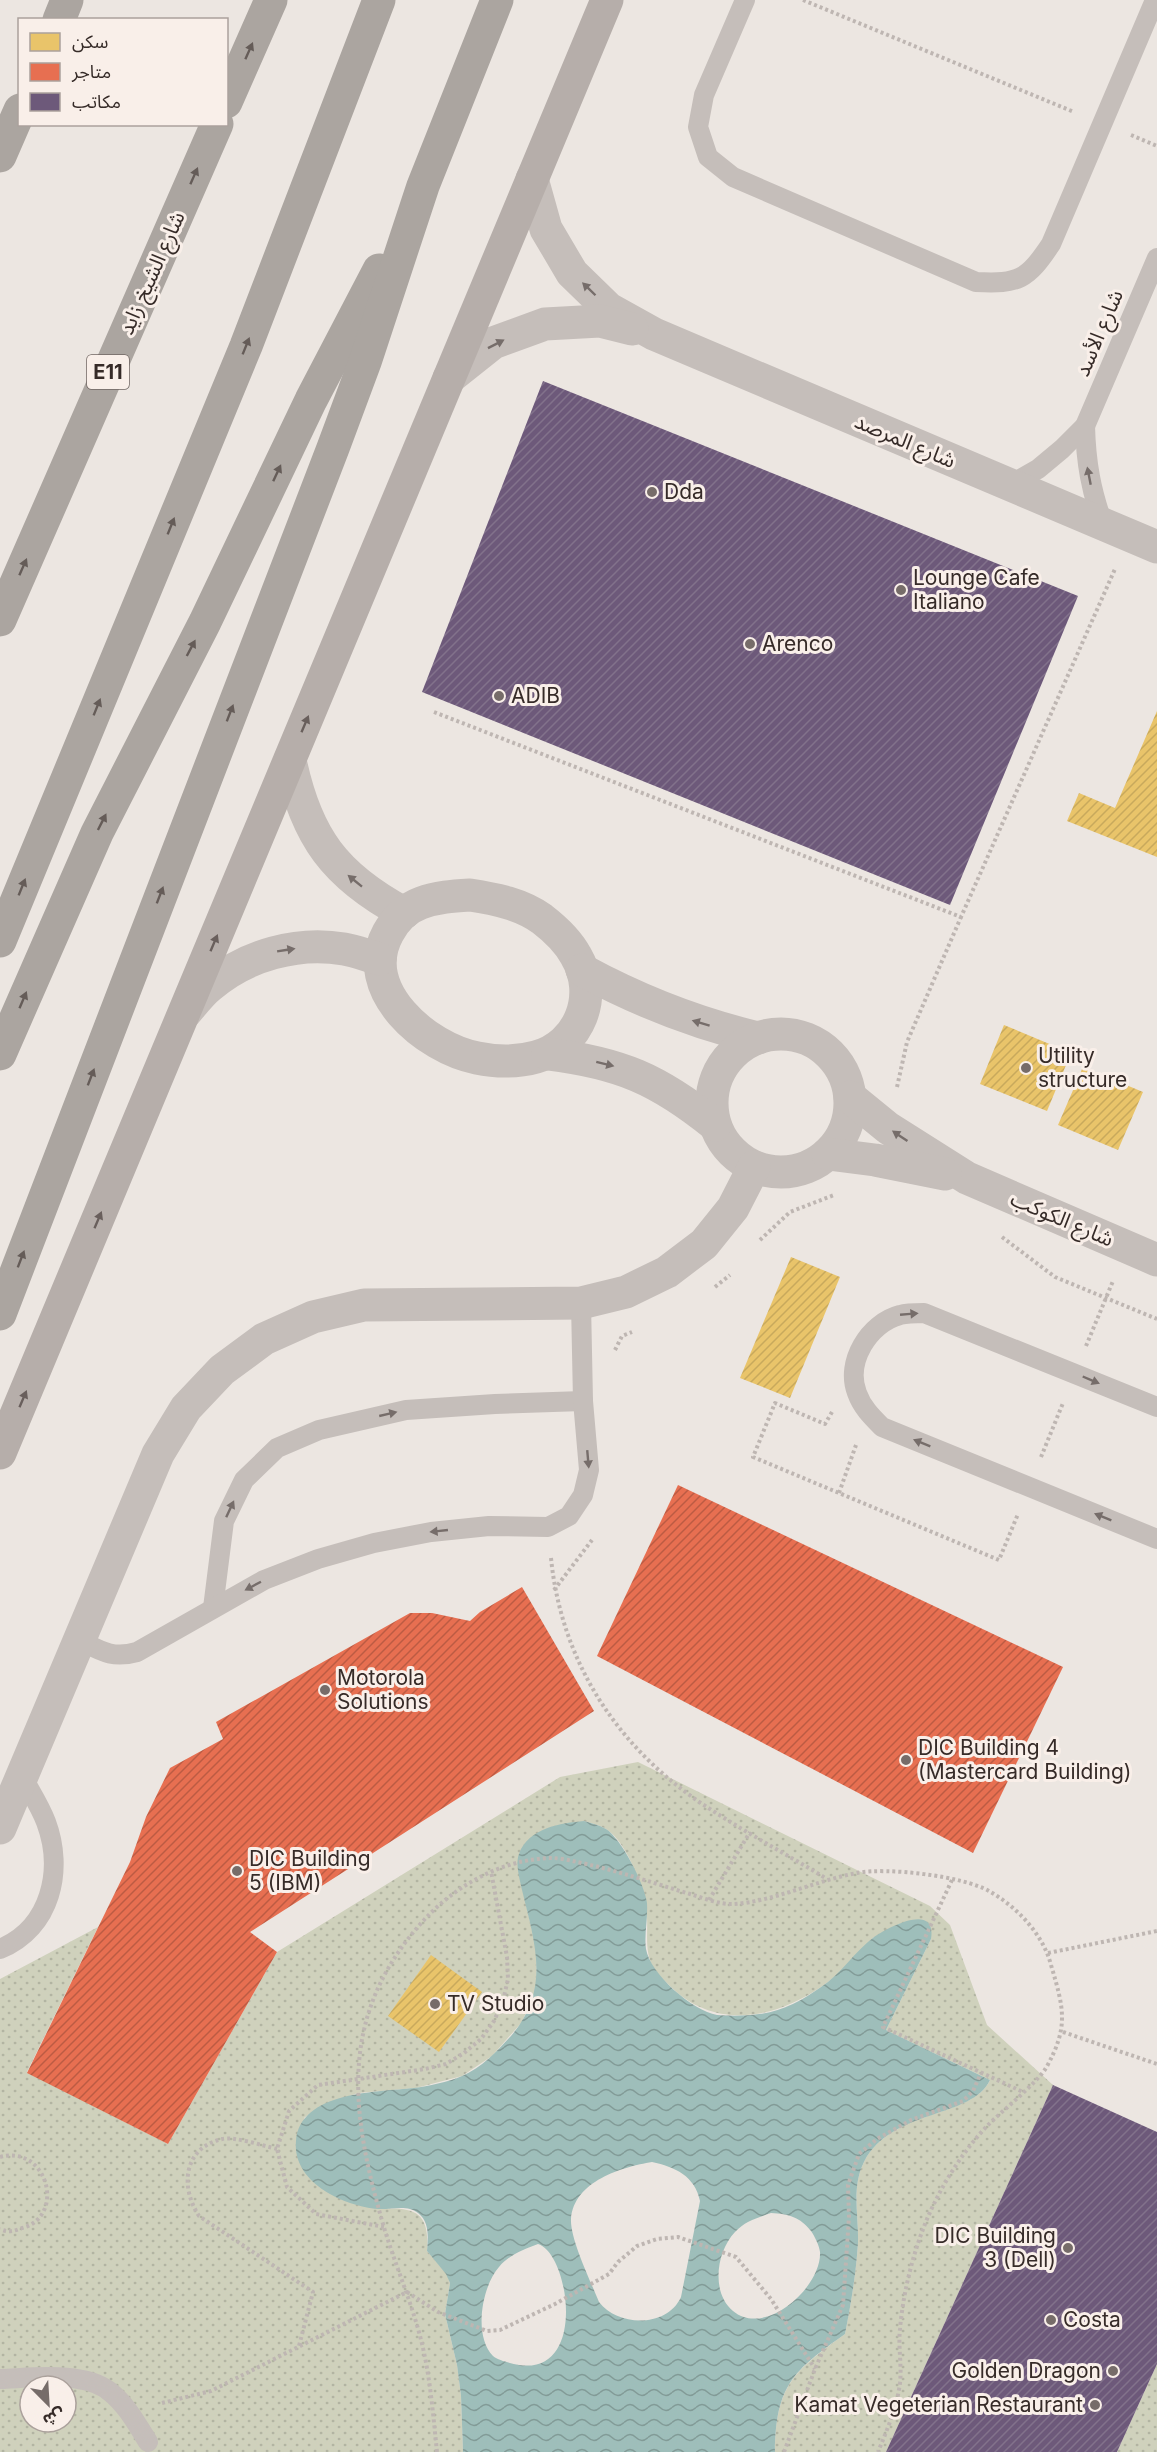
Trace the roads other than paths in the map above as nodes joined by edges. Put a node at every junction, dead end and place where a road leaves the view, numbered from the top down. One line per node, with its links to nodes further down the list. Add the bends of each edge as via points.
1 (67, 0): 8 (highway)
2 (271, 0): 9 (highway, one-way to 2)
3 (379, 0): 24 (highway, one-way to 3, via 246,346)
4 (497, 0): 14 (highway)
5 (606, 0): 13 (main road)
6 (745, 0): 7 (lane, via 704,95 698,127 708,157 733,177 976,282 1006,284 1034,270 1052,244)
7 (1155, 0)
8 (60, 18)
9 (228, 97)
10 (18, 115): 12 (highway)
11 (216, 126): 21 (highway, شارع الشيخ زايد / E11, one-way to 11)
12 (0, 156)
13 (532, 179): 16 (street, شارع المرصد, one-way to 13, via 609,309 572,273 546,229); 17 (main road)
14 (423, 186): 29 (highway, one-way to 14, via 97,833 205,622 311,400); 38 (highway, one-way to 14, via 333,448)
15 (1157, 258): 18 (lane, شارع الأسد)
16 (654, 334): 17 (street, شارع المرصد, one-way to 16, via 493,344 545,324 600,321); 19 (street, شارع المرصد)
17 (449, 378): 22 (main road, one-way to 17)
18 (1085, 426): 19 (lane, شارع الأسد, via 1038,469); 20 (lane, شارع الأسد, one-way to 18, via 1092,493)
19 (1010, 485): 20 (street, شارع المرصد)
20 (1130, 536)
21 (0, 620)
22 (290, 760): 23 (street, one-way to 22, via 349,877 327,852 305,814); 27 (main road, one-way to 22)
23 (404, 913): 25 (street, via 383,942); 26 (street, via 444,897 470,895 511,904 541,919 561,936)
24 (0, 941)
25 (380, 959): 27 (street, one-way to 25, via 210,986 240,966 273,952 309,947 345,949); 30 (street, via 392,1001 429,1038 477,1058 503,1061)
26 (582, 970): 28 (street, one-way to 26, via 650,1005); 30 (street, via 586,990 577,1028)
27 (185, 1012): 41 (main road, one-way to 27)
28 (758, 1038): 31 (street, via 779,1034 800,1037 819,1046 845,1077); 32 (street, via 742,1046 719,1073 713,1090)
29 (0, 1054)
30 (548, 1054): 32 (street, one-way to 32, via 584,1058 654,1082)
31 (850, 1098): 33 (street, via 849,1118 841,1138); 35 (street, شارع الكوكب, one-way to 31, via 888,1128)
32 (715, 1125): 34 (street, via 730,1150)
33 (828, 1154): 34 (street, via 793,1171); 35 (street, شارع الكوكب)
34 (754, 1167): 37 (street, via 733,1208 704,1244 667,1272 626,1292)
35 (967, 1178): 36 (street, شارع الكوكب)
36 (1157, 1260)
37 (581, 1303): 39 (lane); 44 (street, via 364,1305 312,1317 264,1339 222,1370 180,1417 158,1454)
38 (0, 1314)
39 (583, 1401): 43 (lane, one-way to 39, via 224,1521 244,1480 277,1448 319,1430 406,1410); 43 (lane, one-way to 43, via 589,1470 584,1495 569,1516 548,1527 443,1530 374,1543 264,1580)
40 (1157, 1407): 42 (lane, one-way to 40, via 882,1426 867,1413 856,1391 854,1367 862,1344 878,1326 899,1315 924,1313)
41 (0, 1454)
42 (1157, 1539)
43 (213, 1608): 44 (lane, via 137,1652 111,1655)
44 (79, 1640): 45 (street)
45 (22, 1776): 46 (street); 47 (lane, via 46,1820 55,1870 52,1889 32,1928)
46 (0, 1828)
47 (0, 1949)
48 (0, 2379): 49 (lane, via 80,2378 108,2390 129,2412)
49 (148, 2442)

